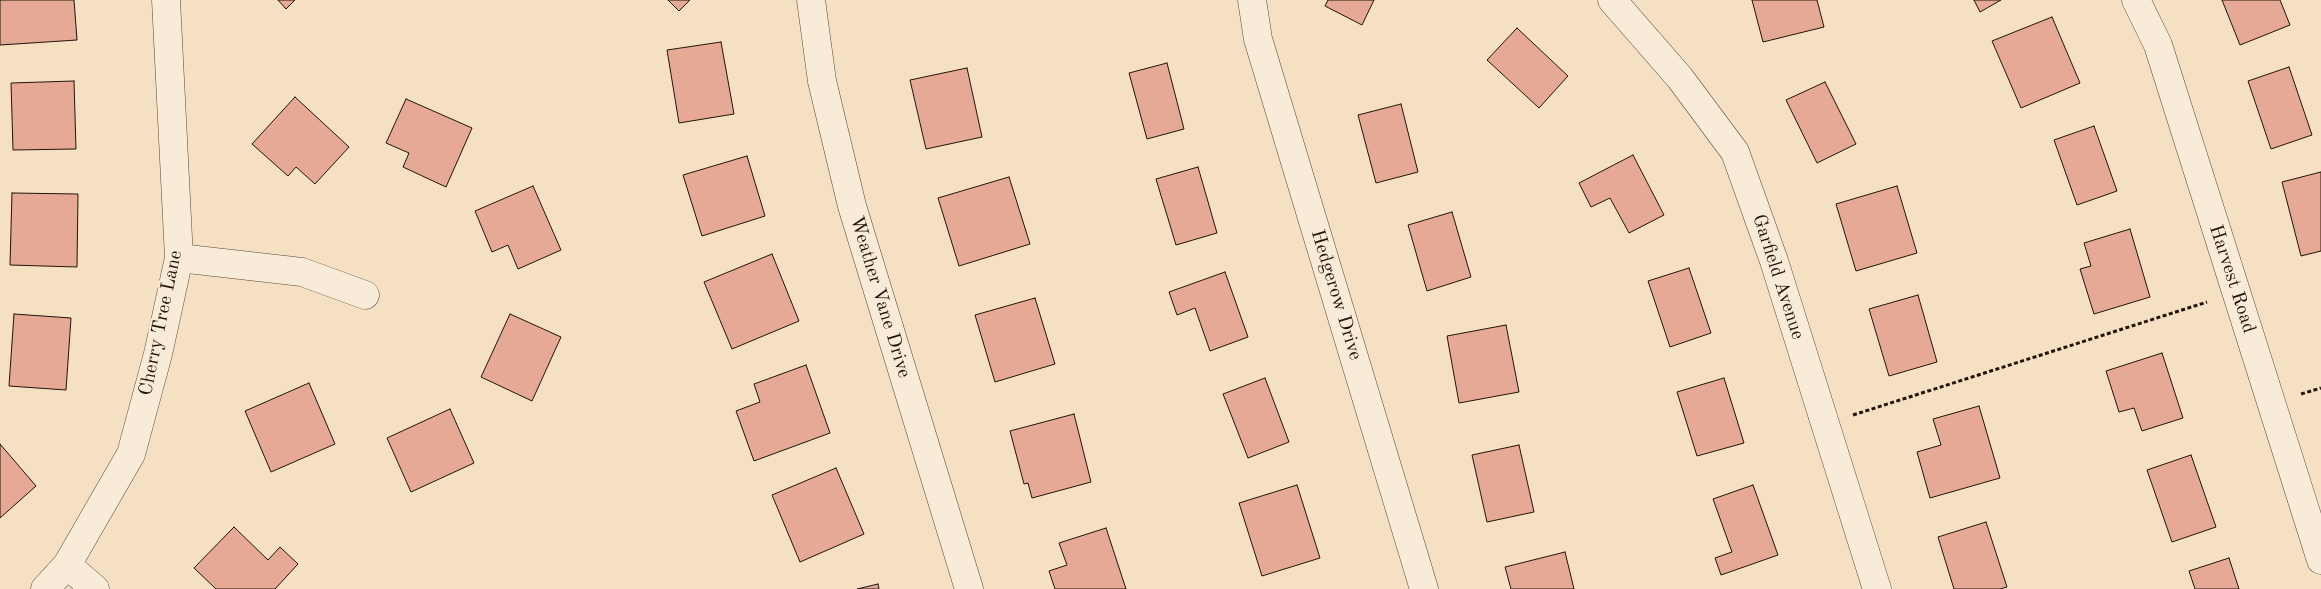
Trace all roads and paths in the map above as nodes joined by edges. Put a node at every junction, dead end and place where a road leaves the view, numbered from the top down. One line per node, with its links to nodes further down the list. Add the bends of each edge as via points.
1 (166, 0): 6 (street, Cherry Tree Lane)
2 (811, 0): 14 (street, Weather Vane Drive, via 822,81 852,206)
3 (1252, 0): 15 (street, Hedgerow Drive, via 1258,39)
4 (2136, 0): 7 (street, Harvest Road, via 2158,46)
5 (1616, 1): 9 (street, Garfield Avenue, via 1680,78 1735,152)
6 (179, 258): 8 (street, via 302,272); 11 (street, Cherry Tree Lane, via 131,454)
7 (2236, 292): 9 (path); 10 (street, Harvest Road)
8 (365, 295)
9 (1826, 424): 16 (street, Garfield Avenue)
10 (2321, 560)
11 (68, 565): 12 (street, Cherry Tree Lane); 13 (street)
12 (45, 589)
13 (95, 589)
14 (969, 589)
15 (1424, 589)
16 (1877, 589)

